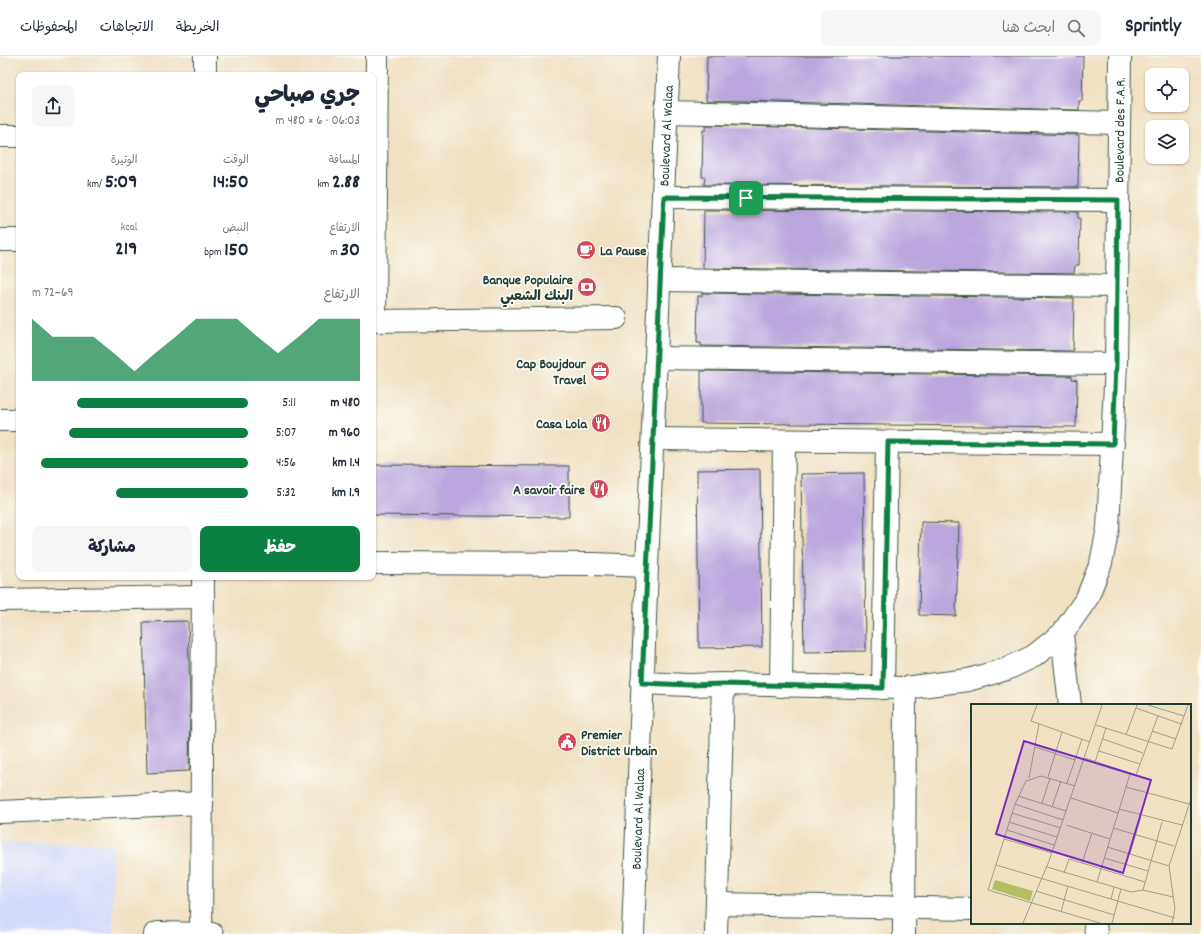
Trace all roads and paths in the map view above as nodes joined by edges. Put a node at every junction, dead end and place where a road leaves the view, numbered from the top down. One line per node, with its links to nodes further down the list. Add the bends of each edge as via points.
1 (205, 56): 5 (street)
2 (377, 56): 10 (street)
3 (669, 56): 6 (street, Boulevard Al Walaa)
4 (1120, 56): 7 (street, Boulevard des F.A.R.)
5 (205, 72)
6 (666, 112): 7 (street); 11 (street, Boulevard Al Walaa)
7 (1118, 123): 12 (street, Boulevard des F.A.R.)
8 (0, 136): 9 (street)
9 (16, 136)
10 (376, 144)
11 (664, 197): 12 (street); 15 (street, Boulevard Al Walaa)
12 (1118, 200): 16 (street, Boulevard des F.A.R.)
13 (0, 240): 14 (street)
14 (16, 240)
15 (659, 280): 16 (street); 19 (street, Boulevard Al Walaa)
16 (1116, 286): 20 (street, Boulevard des F.A.R.)
17 (616, 318): 18 (street)
18 (376, 321)
19 (656, 358): 20 (street); 23 (street, Boulevard Al Walaa)
20 (1116, 364): 26 (street, Boulevard des F.A.R.)
21 (0, 420): 22 (street)
22 (16, 420)
23 (653, 440): 24 (street); 28 (street, Boulevard Al Walaa)
24 (784, 441): 25 (street); 34 (street)
25 (888, 442): 26 (street); 35 (street)
26 (1113, 444): 31 (street, Boulevard des F.A.R., via 1108,528 1101,563 1087,598)
27 (376, 563): 28 (street)
28 (647, 566): 32 (street, Boulevard Al Walaa)
29 (203, 587): 30 (street); 38 (street)
30 (0, 600)
31 (1062, 634): 36 (street, Boulevard des F.A.R., via 1034,656 1007,669 968,680); 37 (street)
32 (642, 683): 33 (street, Boulevard des F.A.R.); 47 (street, Boulevard Al Walaa)
33 (723, 684): 34 (street, Boulevard des F.A.R.); 40 (street)
34 (781, 686): 35 (street, Boulevard des F.A.R.)
35 (883, 688): 36 (street, Boulevard des F.A.R.)
36 (905, 688): 41 (street)
37 (1070, 704)
38 (202, 803): 39 (street); 45 (street)
39 (0, 812)
40 (717, 904): 41 (street); 48 (street)
41 (904, 908): 42 (street); 49 (street)
42 (971, 909)
43 (1095, 924): 50 (street)
44 (155, 934): 45 (street)
45 (202, 934): 46 (street)
46 (212, 934)
47 (633, 934)
48 (716, 934)
49 (904, 934)
50 (1096, 934)

